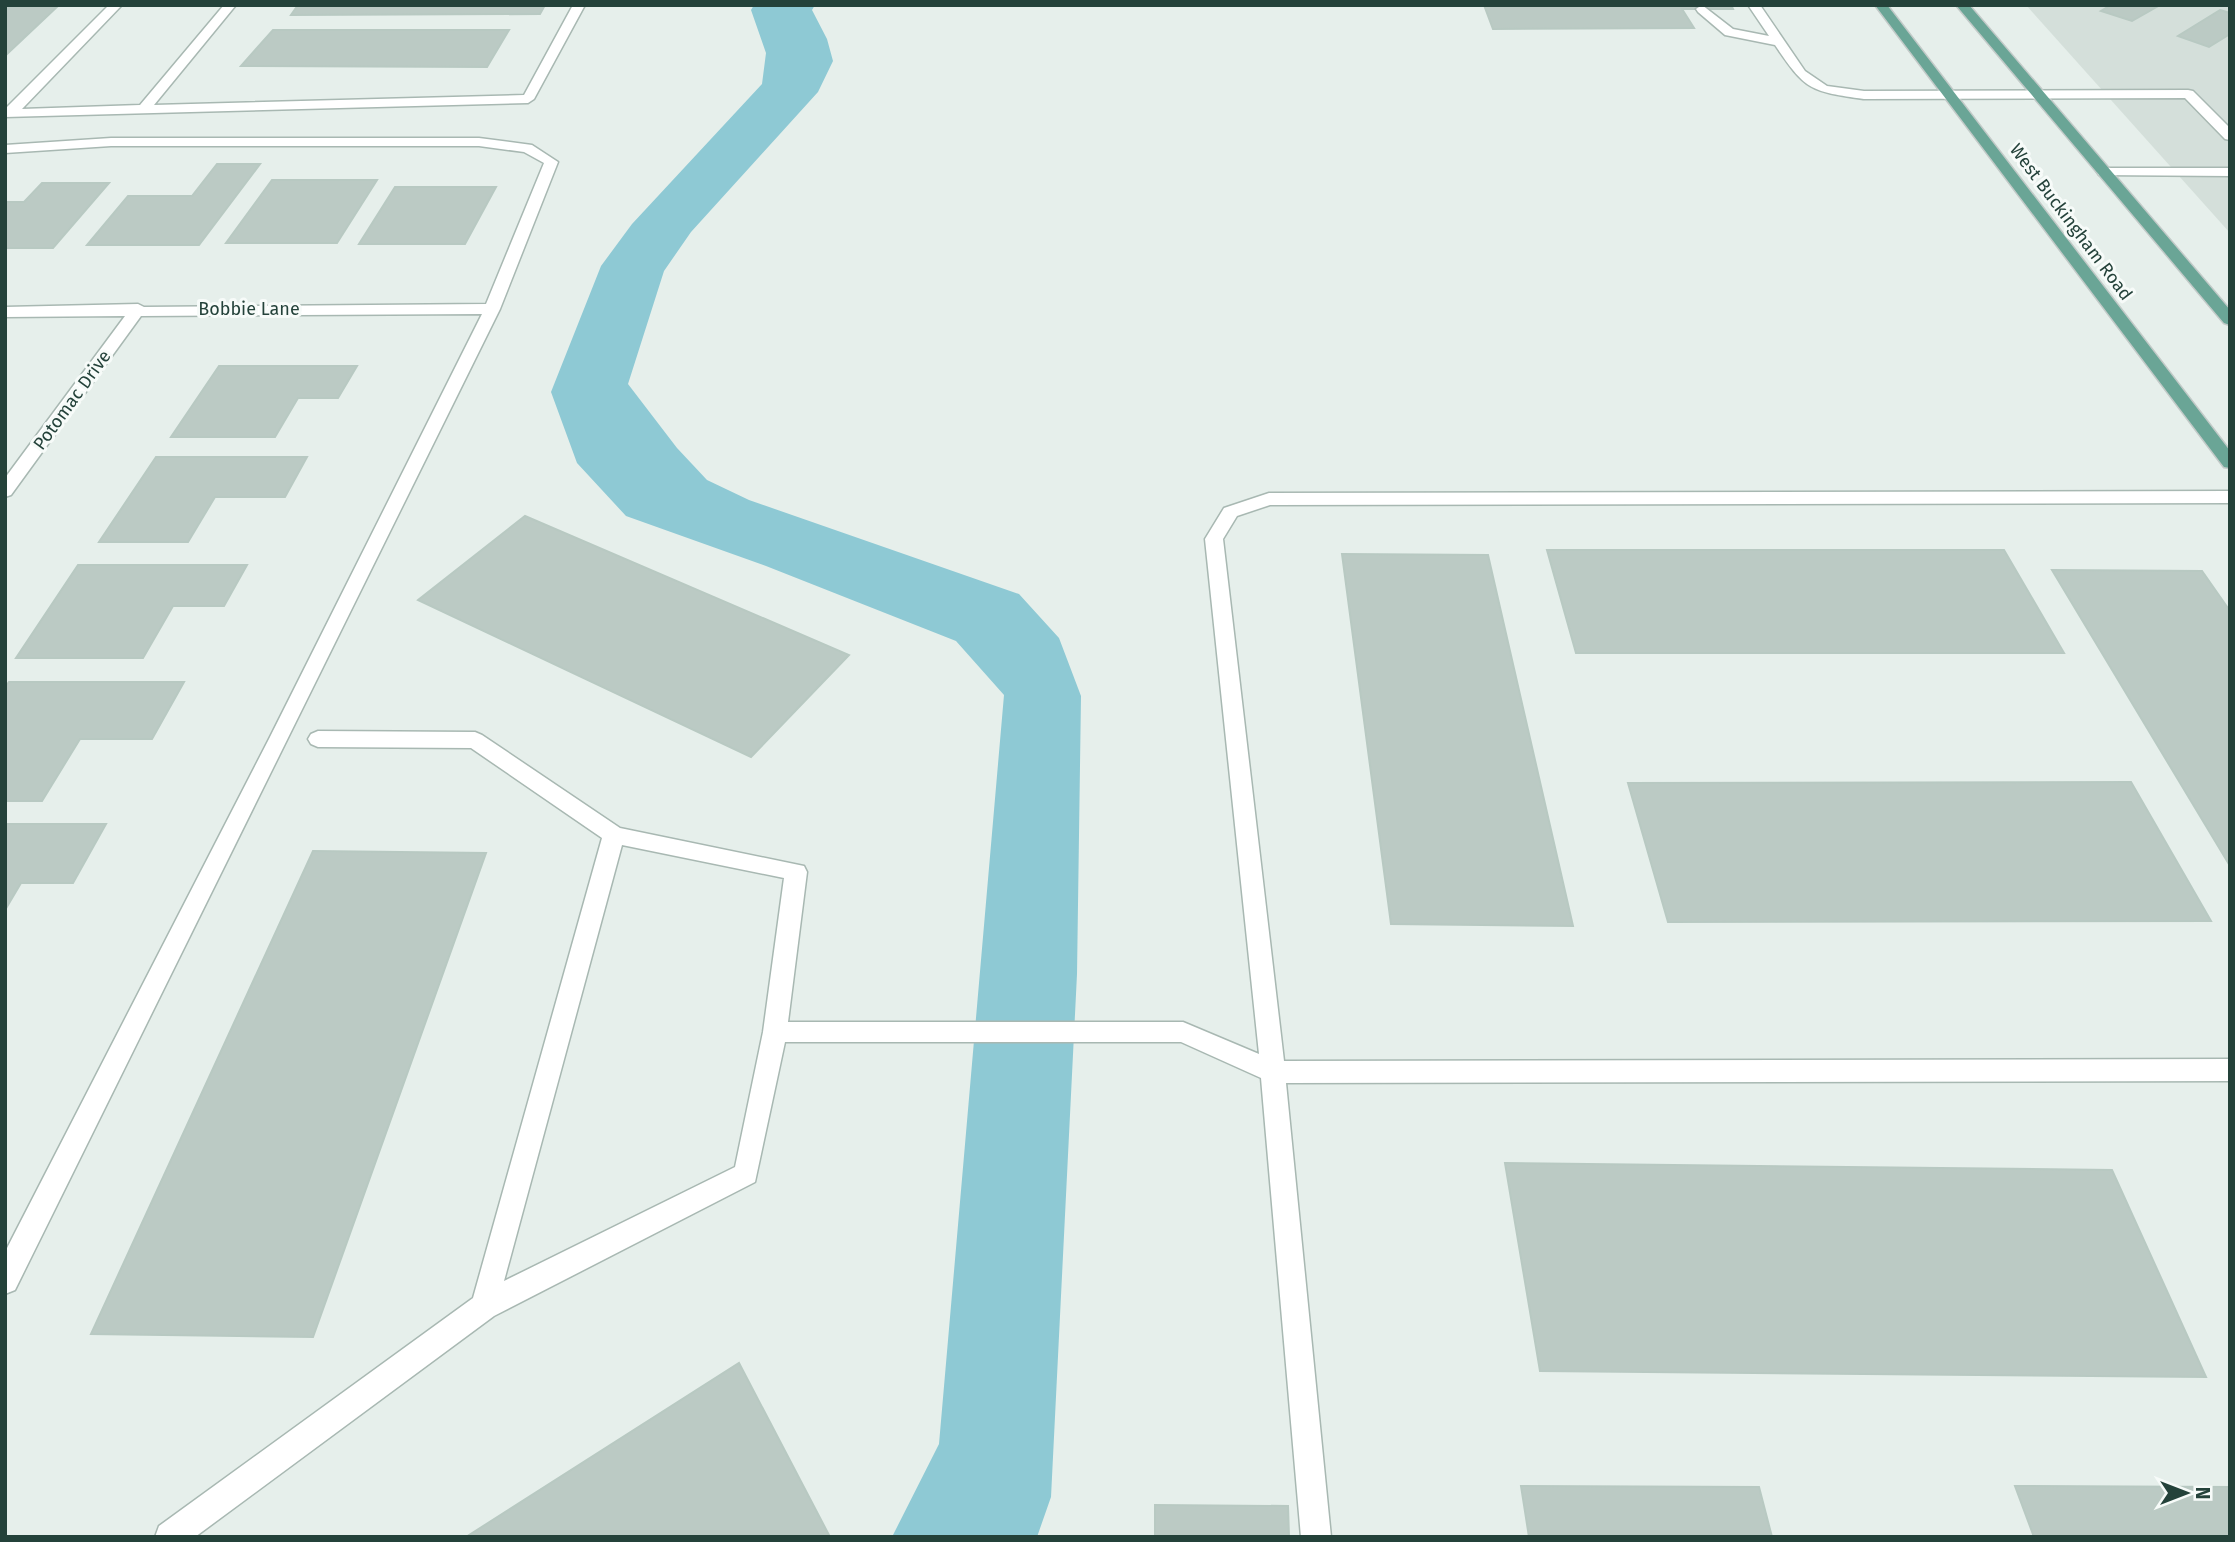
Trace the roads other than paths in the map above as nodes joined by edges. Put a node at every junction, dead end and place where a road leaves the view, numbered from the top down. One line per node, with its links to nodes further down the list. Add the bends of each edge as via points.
1 (116, 5): 12 (street)
2 (230, 5): 11 (street)
3 (579, 5): 11 (street, via 528,99)
4 (1754, 5): 8 (street)
5 (1881, 5): 9 (main road, West Buckingham Road)
6 (1962, 5): 10 (main road)
7 (1702, 9): 8 (street, via 1729,32)
8 (1779, 42): 9 (street, via 1801,74 1823,89 1864,95)
9 (1950, 95): 10 (street); 22 (main road, West Buckingham Road)
10 (2038, 95): 13 (street, via 2188,94); 16 (main road)
11 (144, 109): 12 (street)
12 (8, 113)
13 (2230, 136)
14 (5, 149): 19 (street, via 111,142 479,142 527,148 551,162)
15 (2230, 172): 16 (street)
16 (2104, 173): 17 (main road)
17 (2224, 306): 21 (main road)
18 (138, 309): 19 (street, Bobbie Lane); 20 (street, Bobbie Lane); 23 (street, Potomac Drive)
19 (492, 309): 30 (street)
20 (5, 312)
21 (2230, 320)
22 (2230, 463)
23 (5, 491)
24 (2230, 497): 29 (street, via 1269,499 1230,512 1214,539)
25 (318, 739): 26 (street, via 475,740)
26 (614, 835): 27 (street, via 796,872); 31 (street)
27 (775, 1032): 29 (street, via 1183,1032); 31 (street, via 746,1174)
28 (2230, 1070): 29 (street)
29 (1273, 1072): 33 (street)
30 (5, 1281)
31 (484, 1306): 32 (street)
32 (170, 1537)
33 (1317, 1537)

